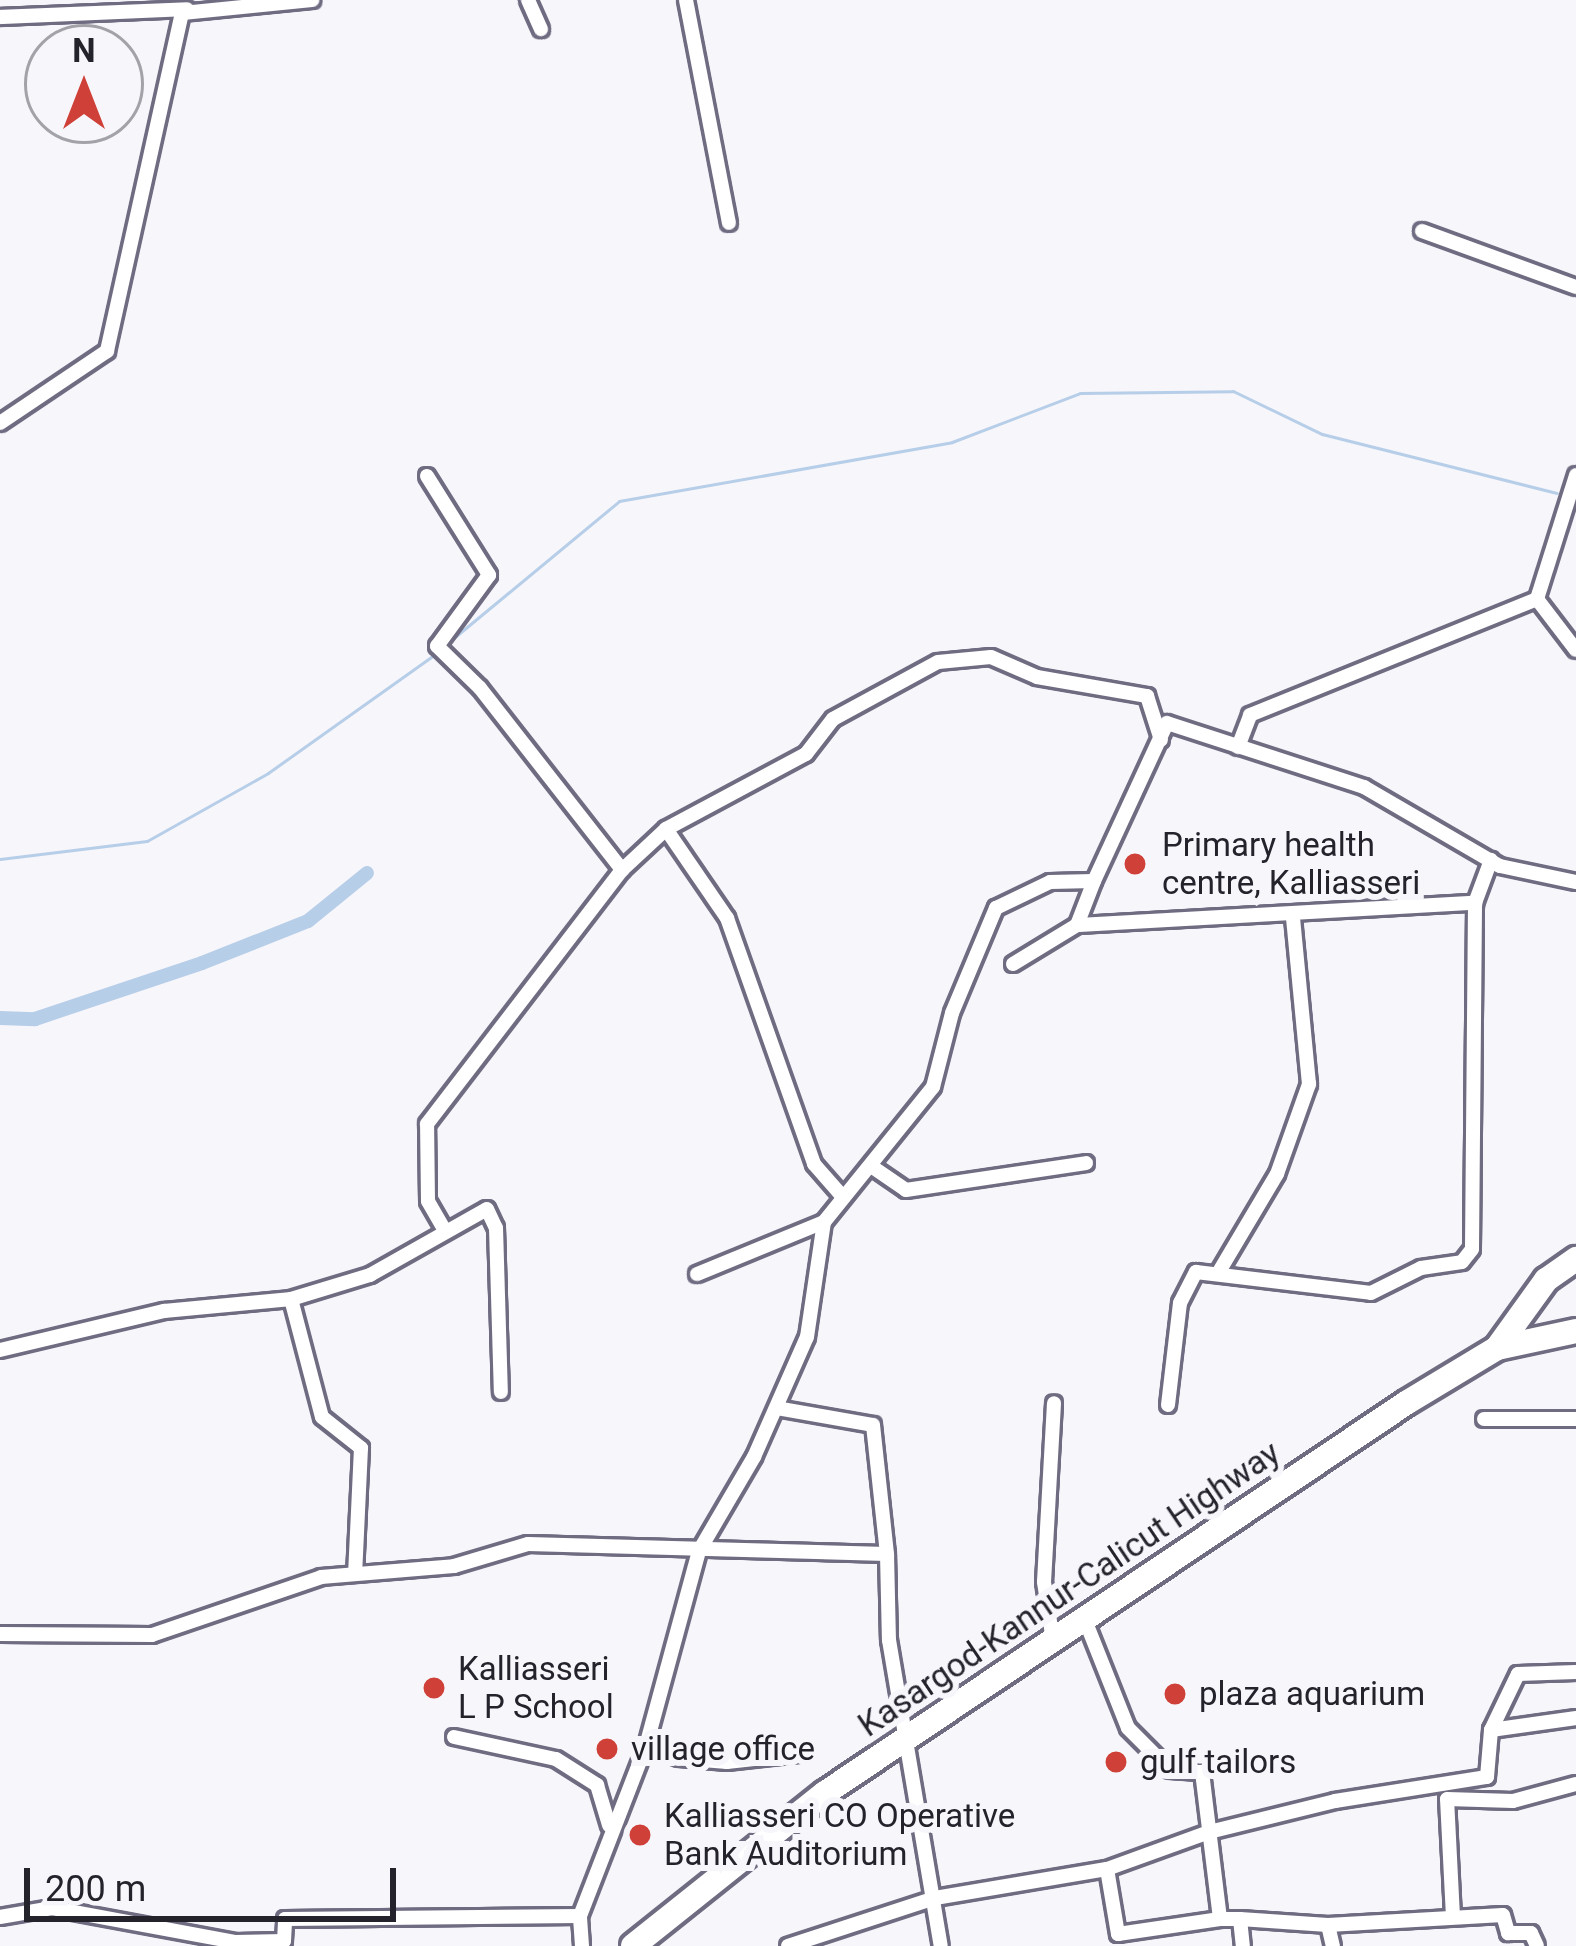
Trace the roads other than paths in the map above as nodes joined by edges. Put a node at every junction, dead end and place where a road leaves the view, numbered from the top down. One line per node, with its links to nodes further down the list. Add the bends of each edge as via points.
1 (312, 0): 4 (street)
2 (528, 0): 6 (street)
3 (686, 0): 7 (street)
4 (189, 9): 5 (street); 10 (street, via 107,351)
5 (0, 17)
6 (541, 29)
7 (729, 224)
8 (1422, 231): 9 (street)
9 (1576, 287)
10 (0, 423)
11 (1576, 475): 13 (street)
12 (427, 476): 19 (street, via 489,575 442,651)
13 (1537, 599): 14 (street); 16 (street, via 1250,715)
14 (1576, 650)
15 (1161, 740): 16 (street, via 1167,723); 17 (street, via 1148,696 1036,677 991,657 938,662 833,719 806,754); 20 (street)
16 (1238, 747): 18 (street, via 1364,787)
17 (666, 829): 19 (street); 28 (street, via 727,918 814,1164)
18 (1490, 860): 21 (street, via 1548,881); 22 (street)
19 (622, 870): 30 (street, via 427,1124 428,1201)
20 (1094, 881): 24 (street); 27 (street, via 1050,881 996,908 952,1013 933,1087)
21 (1576, 881)
22 (1474, 902): 23 (street); 32 (street, via 1472,1249 1462,1262 1421,1268 1371,1292)
23 (1293, 918): 24 (street); 32 (street, via 1310,1084 1277,1174)
24 (1077, 926): 25 (street)
25 (1013, 964)
26 (1087, 1163): 27 (street, via 906,1190)
27 (871, 1166): 28 (street)
28 (843, 1197): 29 (street)
29 (824, 1222): 33 (street); 41 (street, via 807,1337)
30 (444, 1229): 34 (street, via 370,1275); 38 (street, via 487,1209 496,1228)
31 (1576, 1259): 36 (highway, Kasargod-Kannur-Calicut Highway, via 1546,1280)
32 (1220, 1270): 40 (street, via 1196,1272 1180,1303)
33 (698, 1274)
34 (291, 1299): 37 (street, via 164,1311); 46 (street, via 322,1417 361,1448)
35 (1576, 1331): 36 (highway, Kasargod-Kannur-Calicut Highway)
36 (1497, 1348): 47 (highway, Kasargod-Kannur-Calicut Highway)
37 (0, 1350)
38 (501, 1392)
39 (1054, 1402): 49 (street, via 1044,1582)
40 (1168, 1405)
41 (777, 1408): 44 (street); 45 (street, via 872,1425)
42 (1484, 1419): 43 (street)
43 (1576, 1419)
44 (700, 1551): 45 (street); 46 (street, via 528,1544 454,1566); 55 (street)
45 (887, 1554): 54 (street, via 889,1640)
46 (355, 1574): 48 (street, via 321,1577 152,1635)
47 (1085, 1620): 49 (highway, Kasargod-Kannur-Calicut Highway); 59 (street, via 1128,1728 1170,1770 1202,1772)
48 (0, 1634)
49 (1054, 1641): 54 (highway, Kasargod-Kannur-Calicut Highway)
50 (1576, 1672): 52 (street, via 1518,1674)
51 (1576, 1718): 52 (street)
52 (1491, 1730): 59 (street, via 1487,1778 1335,1801)
53 (454, 1737): 58 (street, via 556,1759 597,1785)
54 (908, 1739): 61 (street); 70 (highway, Kasargod-Kannur-Calicut Highway, via 791,1819)
55 (646, 1746): 56 (street, via 727,1762); 58 (street)
56 (799, 1754)
57 (1576, 1784): 64 (street, via 1513,1801 1447,1799)
58 (609, 1825): 62 (street)
59 (1209, 1832): 60 (street); 66 (street)
60 (1107, 1869): 61 (street); 68 (street)
61 (934, 1898): 71 (street); 72 (street)
62 (580, 1916): 63 (street, via 285,1919 284,1941 236,1942 52,1908); 69 (street)
63 (0, 1917)
64 (1453, 1917): 67 (street); 75 (street, via 1503,1915 1508,1934 1531,1933)
65 (1240, 1918): 66 (street); 67 (street); 73 (street)
66 (1220, 1919): 68 (street)
67 (1328, 1925): 74 (street)
68 (1119, 1940)
69 (582, 1946)
70 (633, 1946)
71 (788, 1946)
72 (941, 1946)
73 (1243, 1946)
74 (1333, 1946)
75 (1537, 1946)

